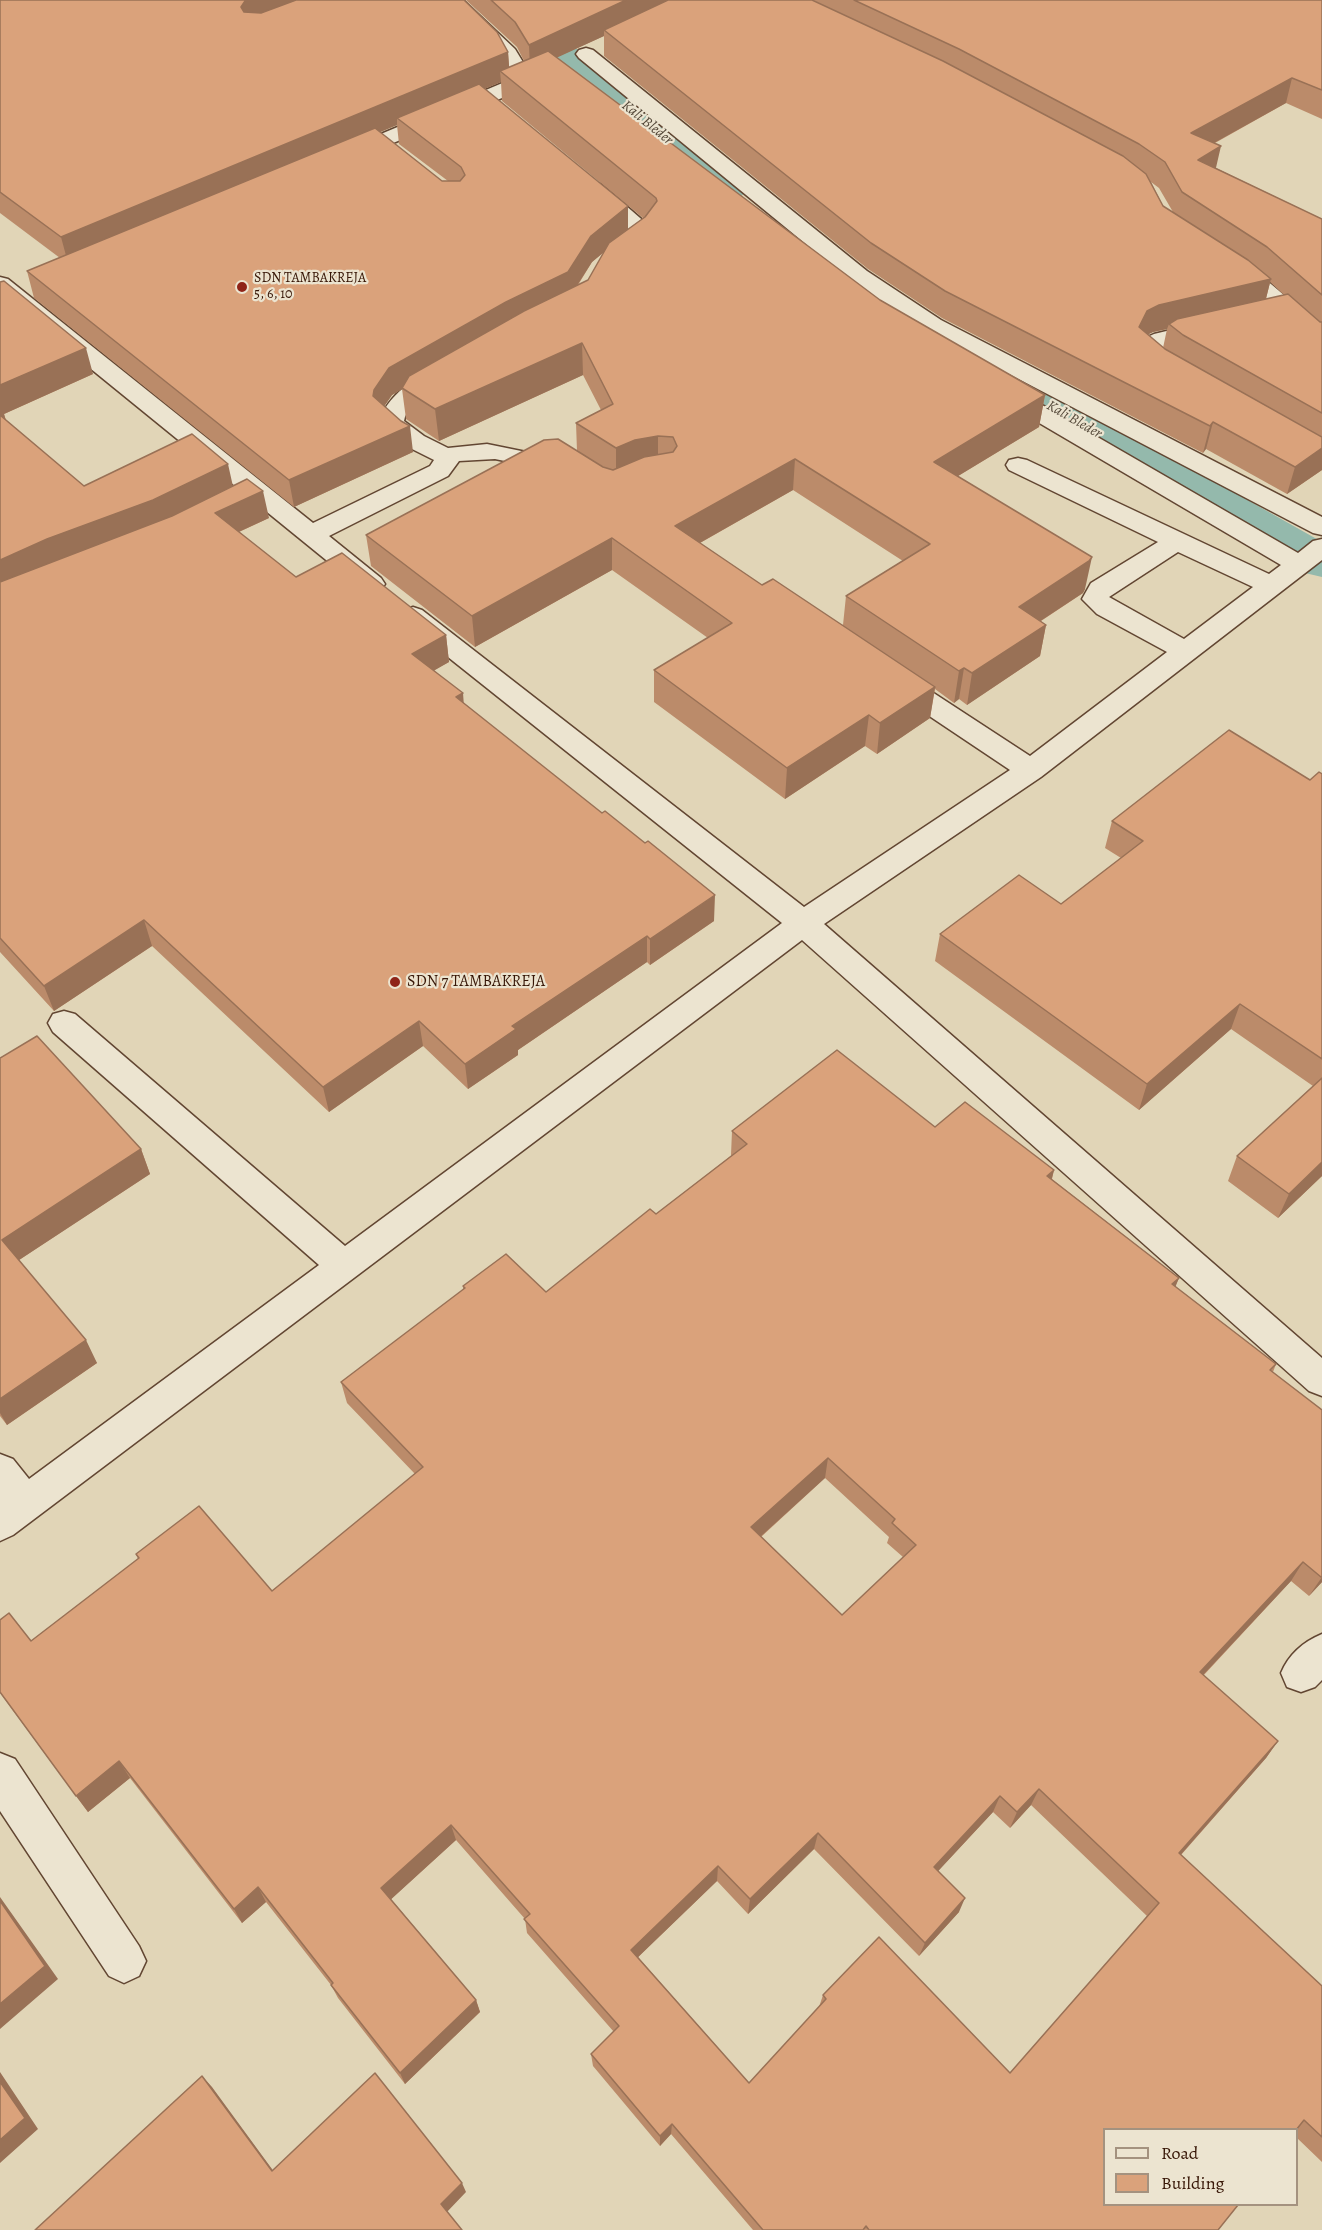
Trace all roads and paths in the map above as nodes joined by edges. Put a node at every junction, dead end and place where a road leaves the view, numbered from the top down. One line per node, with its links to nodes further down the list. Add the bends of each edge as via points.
1 (452, 0): 4 (street, via 508,53)
2 (607, 45): 3 (street)
3 (568, 64): 4 (street); 20 (street, via 869,283 933,325)
4 (524, 82): 5 (street)
5 (483, 98): 6 (street); 7 (street, via 387,147)
6 (501, 113)
7 (326, 164)
8 (573, 173): 10 (street, via 644,231 636,242)
9 (1211, 255): 13 (street, via 1251,280 1275,313)
10 (605, 264)
11 (12, 292): 21 (street, via 244,497)
12 (1230, 323): 15 (street, via 1162,339 1148,348 1154,360)
13 (1322, 342)
14 (458, 368): 17 (street, via 402,401 390,423)
15 (1188, 381)
16 (988, 383): 23 (street)
17 (445, 456): 19 (street, via 473,450 540,463 562,460); 21 (street, via 447,461 439,471)
18 (1018, 465): 22 (street)
19 (578, 468)
20 (1322, 527)
21 (310, 535): 28 (street)
22 (1177, 541): 24 (street); 25 (street, via 1100,589 1095,599)
23 (1309, 557): 24 (street)
24 (1272, 586): 25 (street)
25 (1186, 651): 27 (street)
26 (874, 666): 27 (street)
27 (1031, 770): 28 (street)
28 (804, 923): 30 (street); 31 (street)
29 (64, 1023): 30 (street)
30 (344, 1266): 33 (street)
31 (1322, 1380)
32 (0, 1471): 33 (street)
33 (12, 1514)
34 (0, 1774): 35 (street)
35 (124, 1961)

